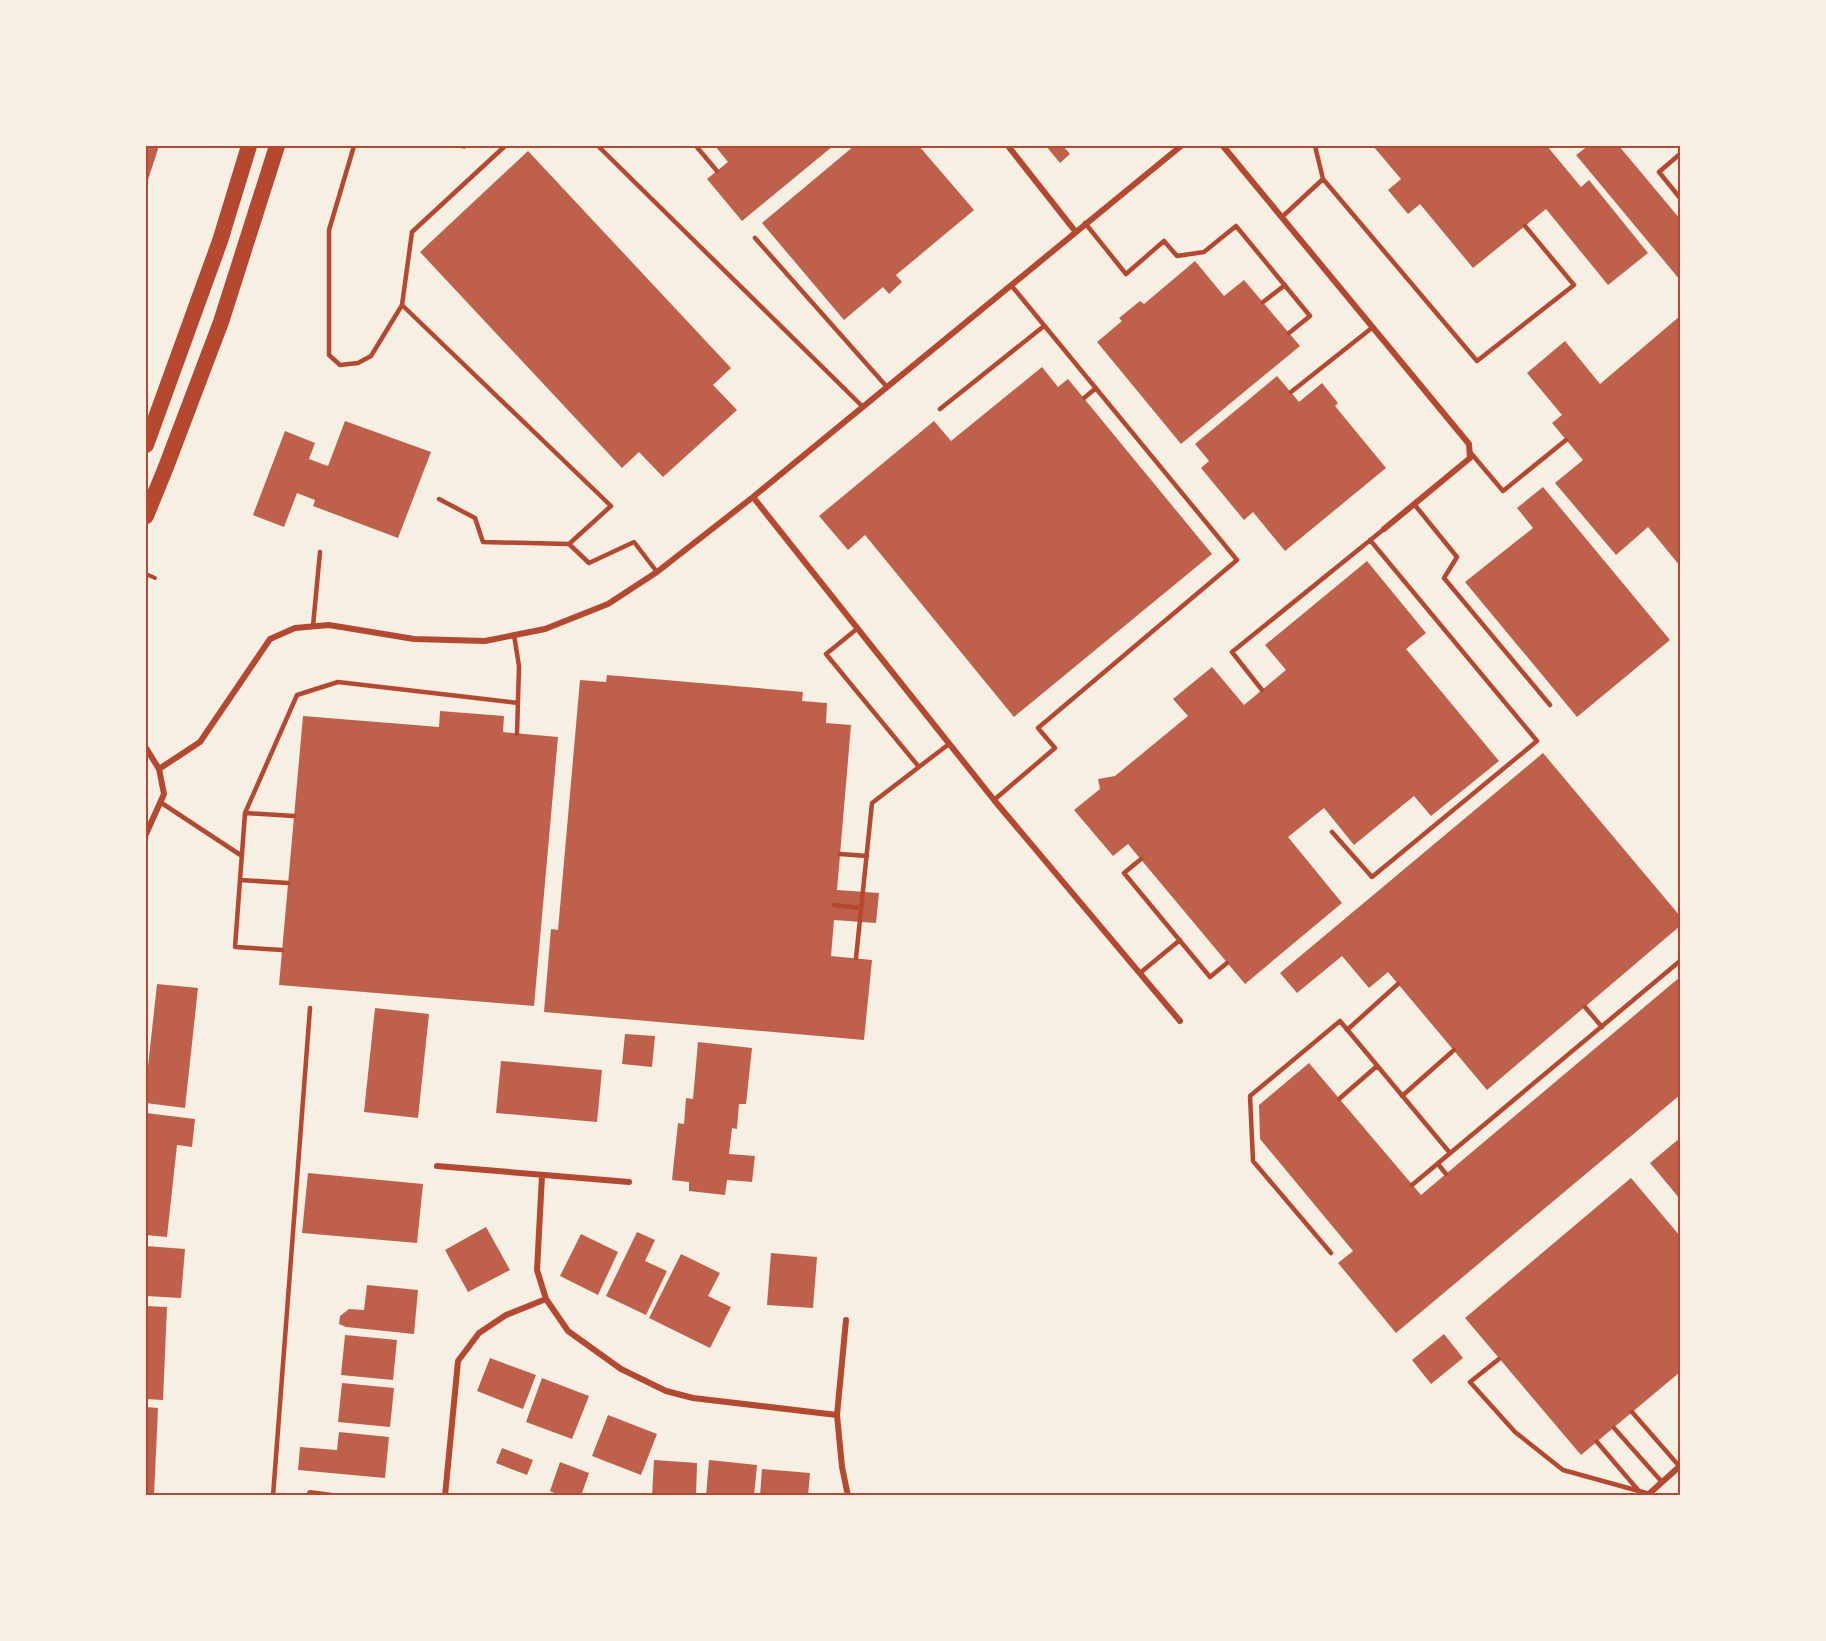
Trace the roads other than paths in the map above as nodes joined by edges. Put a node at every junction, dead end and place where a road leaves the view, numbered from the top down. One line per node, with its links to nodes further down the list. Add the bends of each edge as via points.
1 (249, 146): 34 (highway, via 220,242)
2 (277, 146): 39 (highway, via 221,322)
3 (354, 146): 23 (lane, via 329,231 329,356 340,364 358,363 371,356)
4 (505, 146): 23 (lane, via 412,232)
5 (598, 146): 31 (lane)
6 (696, 146): 12 (lane)
7 (1008, 146): 18 (street)
8 (1181, 146): 16 (street)
9 (1223, 146): 15 (street)
10 (1315, 146): 13 (lane)
11 (1680, 154): 14 (lane, via 1659,172)
12 (717, 171)
13 (1323, 179): 15 (lane); 17 (lane, via 1477,362 1574,285)
14 (1680, 198)
15 (1282, 217): 25 (street)
16 (1085, 223): 18 (street); 21 (lane, via 1126,274 1164,241 1177,256 1204,252 1236,226)
17 (1525, 226)
18 (1076, 231): 20 (street)
19 (755, 238): 27 (lane)
20 (1011, 285): 24 (lane); 27 (street)
21 (1285, 285): 22 (lane); 26 (lane, via 1310,316)
22 (1263, 302)
23 (402, 306): 42 (lane, via 611,506)
24 (1044, 326): 28 (lane); 32 (lane)
25 (1373, 327): 29 (lane); 35 (street, via 1469,444)
26 (1289, 333)
27 (887, 387): 31 (street)
28 (1096, 388): 30 (lane); 58 (lane, via 1237,560 1038,728 1055,748)
29 (1291, 392)
30 (1084, 398)
31 (863, 407): 36 (street)
32 (940, 409)
33 (1566, 440): 35 (lane, via 1503,491)
34 (146, 445)
35 (1469, 452): 38 (street, via 1470,458)
36 (753, 497): 44 (street); 46 (street)
37 (439, 499): 42 (lane, via 475,518 483,542)
38 (1414, 504): 40 (street); 50 (lane, via 1457,557 1444,578)
39 (146, 516)
40 (1384, 529): 41 (lane)
41 (1371, 540): 48 (lane, via 1232,652); 57 (lane, via 1537,741)
42 (569, 544): 44 (lane, via 589,563 634,542)
43 (320, 552): 45 (lane)
44 (657, 572): 47 (street, via 608,604 545,629)
45 (313, 626): 47 (street, via 329,625 414,639 485,641); 55 (street, via 295,628 270,639 200,742)
46 (858, 628): 52 (street); 54 (lane, via 826,654)
47 (514, 635): 49 (lane, via 519,666)
48 (1262, 690)
49 (518, 703): 51 (lane); 60 (lane, via 338,682 297,695)
50 (1550, 705)
51 (517, 734)
52 (949, 744): 54 (lane); 58 (street)
53 (146, 748): 55 (street)
54 (918, 767): 66 (lane, via 872,803)
55 (159, 769): 59 (street, via 164,794)
56 (1467, 787): 57 (lane)
57 (1473, 793): 62 (lane, via 1372,877)
58 (994, 800): 77 (street)
59 (160, 802): 63 (street); 65 (lane)
60 (245, 813): 61 (lane); 65 (lane)
61 (294, 816)
62 (1332, 832)
63 (146, 834)
64 (840, 855): 66 (lane)
65 (242, 856): 68 (lane)
66 (867, 856): 71 (lane)
67 (1141, 859): 72 (lane, via 1124,873)
68 (240, 880): 69 (lane); 73 (lane, via 235,947)
69 (288, 883)
70 (834, 905): 71 (lane)
71 (861, 908): 74 (lane)
72 (1179, 940): 76 (lane, via 1210,977); 77 (lane)
73 (282, 950)
74 (856, 958)
75 (1680, 961): 82 (lane)
76 (1227, 963)
77 (1140, 973): 81 (street)
78 (1398, 984): 83 (lane)
79 (1585, 1007): 82 (lane)
80 (310, 1008): 108 (lane)
81 (1180, 1021)
82 (1602, 1027): 88 (lane)
83 (1347, 1030): 85 (lane); 95 (lane, via 1340,1021 1250,1096 1253,1161)
84 (1454, 1050): 86 (lane)
85 (1377, 1066): 86 (lane); 87 (lane)
86 (1402, 1096): 88 (lane)
87 (1340, 1099)
88 (1450, 1153): 89 (lane)
89 (1437, 1164): 91 (lane); 94 (lane)
90 (437, 1166): 92 (street)
91 (1446, 1174)
92 (542, 1176): 93 (street); 96 (street, via 537,1270)
93 (629, 1182)
94 (1412, 1185)
95 (1331, 1253)
96 (546, 1299): 100 (street, via 568,1330 621,1369 666,1391 693,1398); 110 (street, via 506,1315 479,1334 458,1361)
97 (846, 1320): 100 (street)
98 (1499, 1359): 105 (lane, via 1470,1382 1515,1432 1563,1470)
99 (1632, 1412): 103 (lane)
100 (837, 1415): 111 (street)
101 (1614, 1428): 104 (lane)
102 (1597, 1442): 105 (lane)
103 (1680, 1467): 104 (street)
104 (1662, 1482): 107 (street)
105 (1638, 1490): 107 (lane)
106 (310, 1493): 109 (street)
107 (1654, 1495)
108 (273, 1496)
109 (333, 1496)
110 (445, 1496)
111 (848, 1496)

